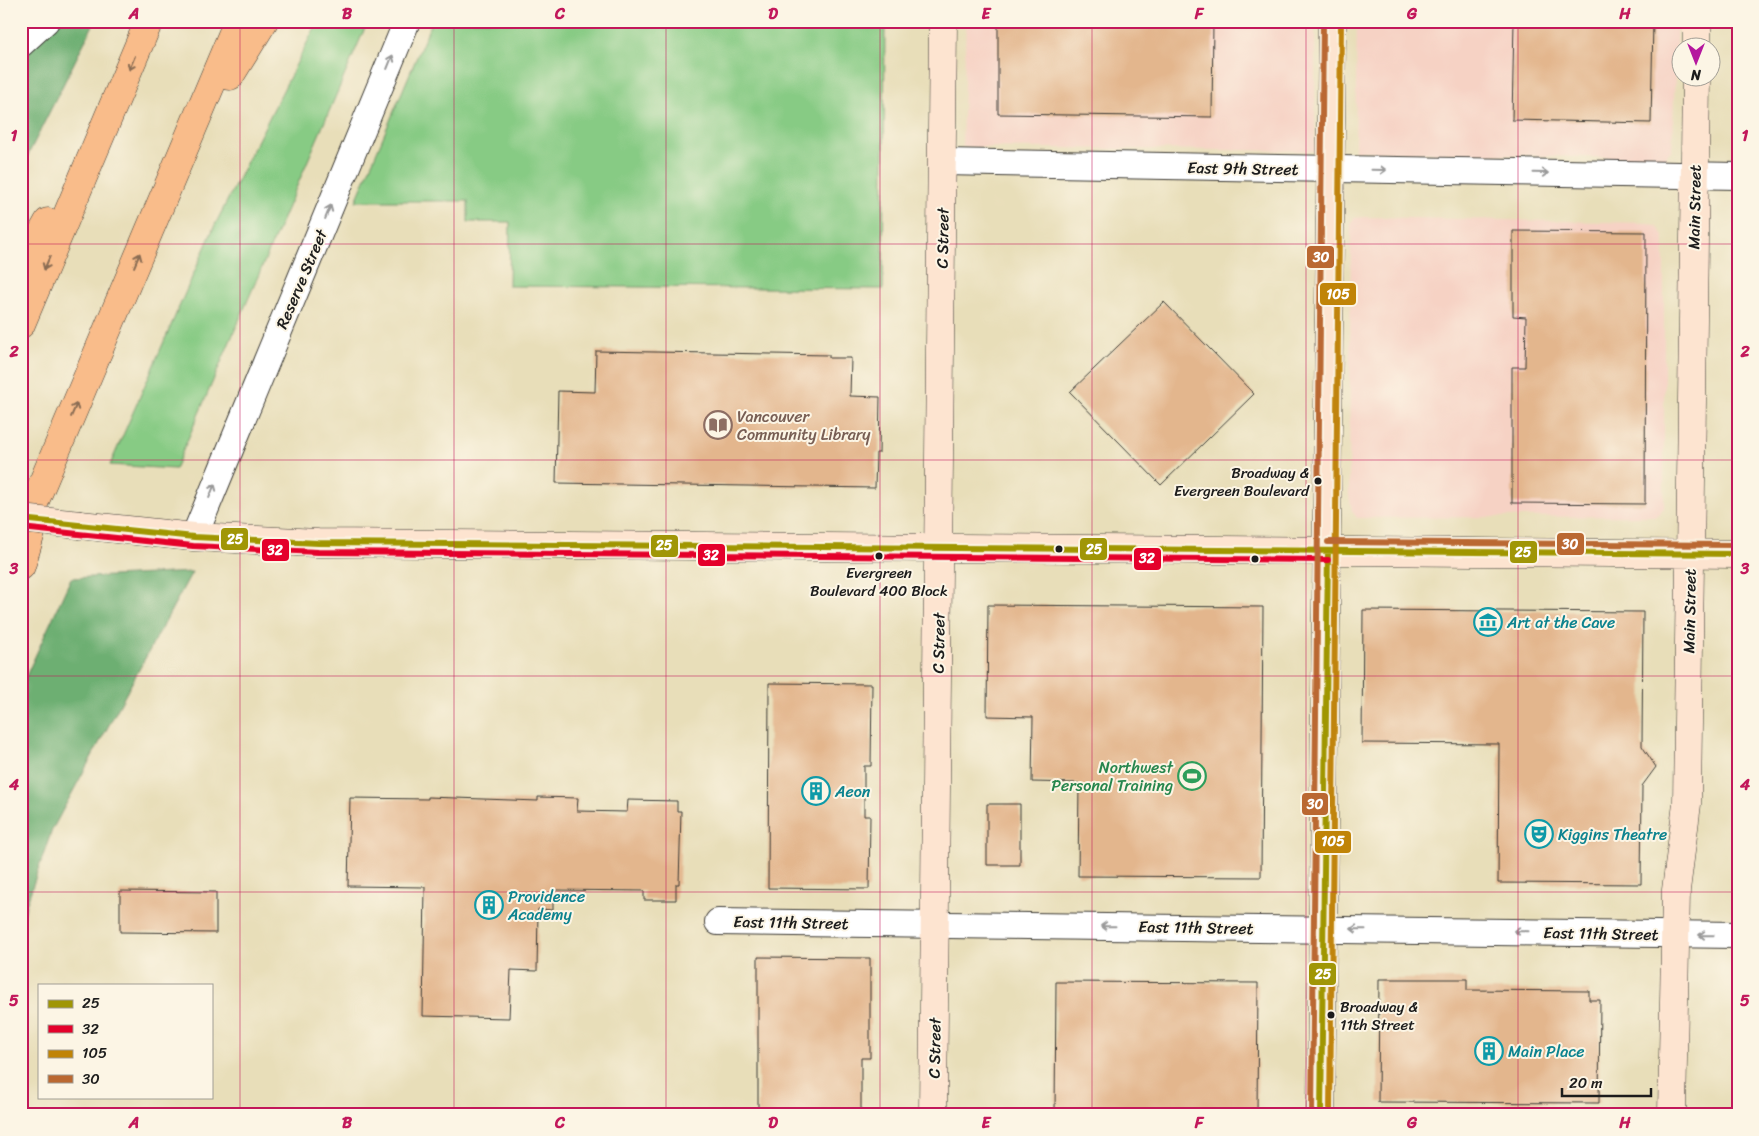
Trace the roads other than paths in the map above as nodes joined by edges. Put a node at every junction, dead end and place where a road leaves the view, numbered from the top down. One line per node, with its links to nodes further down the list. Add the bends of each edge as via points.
1 (149, 21): 10 (highway, one-way to 10)
2 (238, 21): 11 (highway)
3 (264, 21): 11 (highway)
4 (407, 21): 21 (street, Reserve Street, one-way to 4)
5 (943, 21): 12 (street, C Street)
6 (1332, 21): 13 (street)
7 (1698, 21): 8 (street)
8 (1697, 38)
9 (1696, 88): 14 (street, Main Street)
10 (114, 105): 16 (highway); 17 (highway, one-way to 17)
11 (182, 154): 18 (highway, one-way to 11)
12 (942, 162): 13 (street, East 9th Street); 22 (street, C Street)
13 (1330, 169): 14 (street, East 9th Street, one-way to 14); 23 (street)
14 (1694, 175): 15 (street, East 9th Street); 24 (street, Main Street)
15 (1738, 176)
16 (21, 270)
17 (21, 324)
18 (55, 455): 20 (highway); 26 (highway)
19 (21, 519): 21 (street, bridge)
20 (21, 534)
21 (194, 536): 22 (street, via 318,543)
22 (939, 548): 23 (street); 28 (street, C Street)
23 (1328, 551): 24 (street); 29 (street)
24 (1689, 553): 25 (street); 30 (street, Main Street, via 1687,804)
25 (1738, 554)
26 (21, 566)
27 (718, 922): 28 (street, East 11th Street)
28 (935, 924): 29 (street, East 11th Street, one-way to 28); 32 (street, C Street)
29 (1324, 928): 30 (street, East 11th Street, one-way to 29); 33 (street)
30 (1674, 934): 31 (street, East 11th Street, one-way to 30); 34 (street, Main Street)
31 (1738, 935)
32 (934, 1115)
33 (1320, 1115)
34 (1672, 1115)

